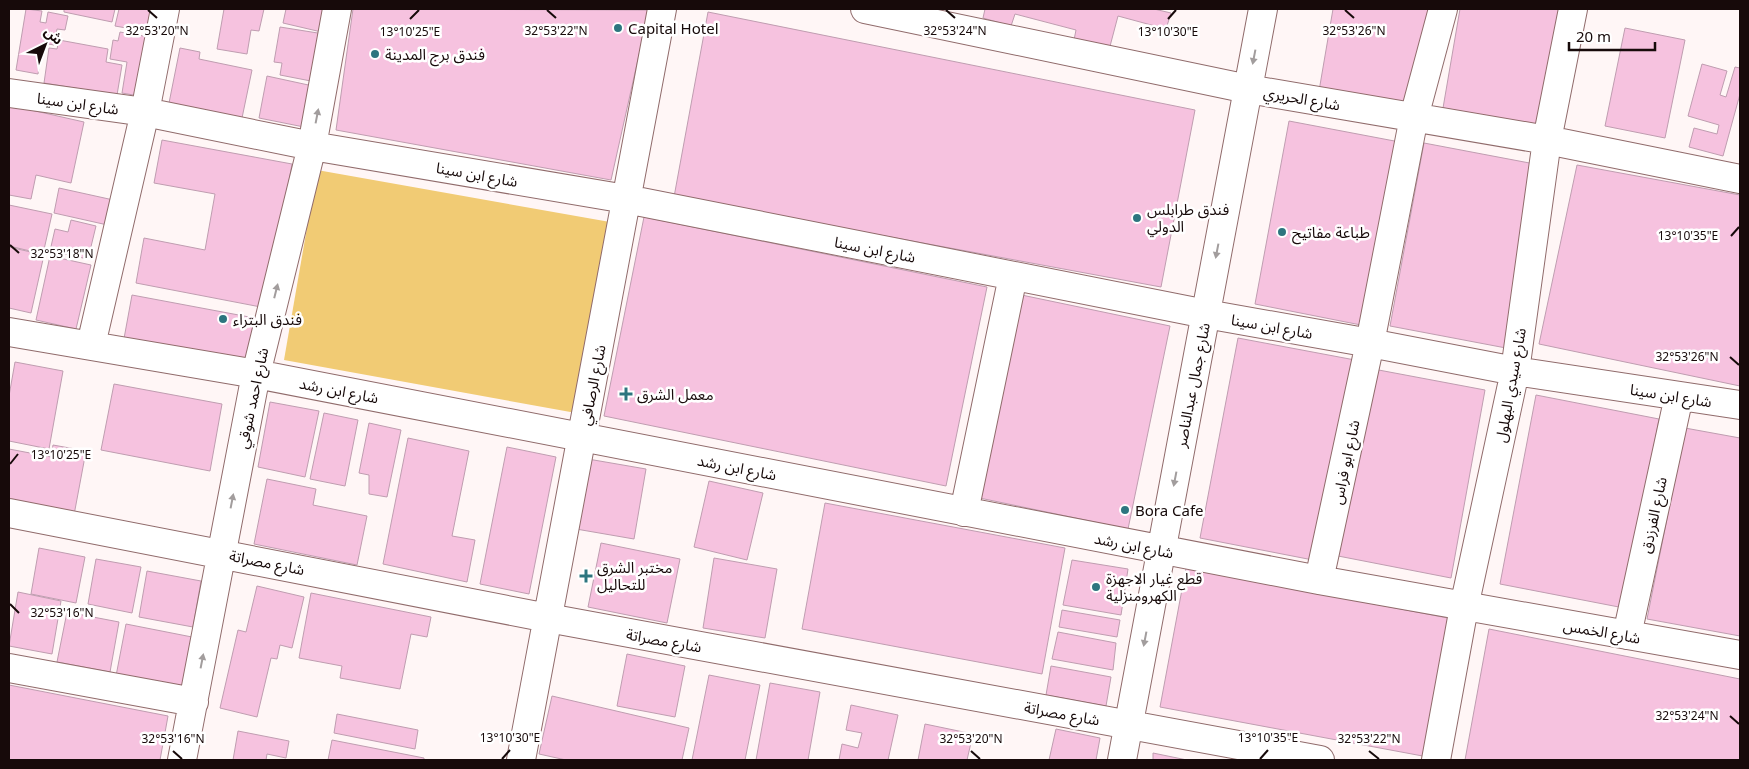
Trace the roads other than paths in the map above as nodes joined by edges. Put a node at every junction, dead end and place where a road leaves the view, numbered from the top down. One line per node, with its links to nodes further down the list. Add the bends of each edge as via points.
1 (164, 9): 10 (street)
2 (337, 9): 13 (street, شارع احمد شوقي, one-way to 2)
3 (662, 9): 15 (street, شارع الرصافي)
4 (865, 9): 8 (street, شارع الحريري)
5 (1263, 9): 8 (street, شارع جمال عبدالناصر, one-way to 8)
6 (1442, 9): 11 (street, شارع ابو فراس)
7 (1573, 9): 12 (street, شارع سيدي البهلول)
8 (1248, 89): 11 (street, شارع الحريري); 17 (street, شارع جمال عبدالناصر, one-way to 17)
9 (9, 93): 10 (street, شارع ابن سينا)
10 (145, 112): 13 (street, شارع ابن سينا); 20 (street)
11 (1414, 117): 12 (street, شارع الحريري); 19 (street, شارع ابو فراس)
12 (1547, 140): 14 (street, شارع الحريري); 21 (street, شارع سيدي البهلول)
13 (312, 146): 15 (street, شارع ابن سينا); 22 (street, شارع احمد شوقي, one-way to 13)
14 (1740, 179)
15 (626, 199): 16 (street, شارع ابن سينا); 25 (street, شارع الرصافي)
16 (1013, 276): 17 (street, شارع ابن سينا); 26 (street)
17 (1206, 314): 19 (street, شارع ابن سينا); 28 (street, شارع جمال عبدالناصر, one-way to 28)
18 (9, 332): 20 (street, شارع ابن رشد)
19 (1370, 343): 21 (street, شارع ابن سينا); 30 (street, شارع ابو فراس)
20 (91, 345): 22 (street, شارع ابن رشد)
21 (1515, 372): 23 (street, شارع ابن سينا); 31 (street, شارع سيدي البهلول)
22 (256, 374): 25 (street, شارع ابن رشد); 29 (street, شارع احمد شوقي, one-way to 22)
23 (1680, 396): 24 (street, شارع ابن سينا); 33 (street, شارع الفرزدق)
24 (1740, 405)
25 (582, 436): 26 (street, شارع ابن رشد); 32 (street, شارع الرصافي)
26 (964, 512): 28 (street, شارع ابن رشد)
27 (9, 513): 29 (street, شارع مصراتة)
28 (1161, 551): 30 (street, شارع ابن رشد); 37 (street, شارع جمال عبدالناصر, one-way to 37)
29 (222, 553): 32 (street, شارع مصراتة); 36 (street, شارع احمد شوقي, one-way to 29)
30 (1320, 580): 31 (street, شارع ابن رشد)
31 (1464, 606): 33 (street, شارع الخمس); 42 (street, شارع سيدي البهلول)
32 (548, 618): 37 (street, شارع مصراتة); 40 (street, شارع الرصافي)
33 (1627, 635): 34 (street, شارع الخمس)
34 (1740, 655)
35 (9, 668): 36 (street)
36 (194, 702): 39 (street, شارع احمد شوقي)
37 (1128, 725): 38 (street, شارع مصراتة); 41 (street, شارع جمال عبدالناصر)
38 (1305, 759)
39 (182, 760)
40 (521, 760)
41 (1122, 760)
42 (1436, 760)

